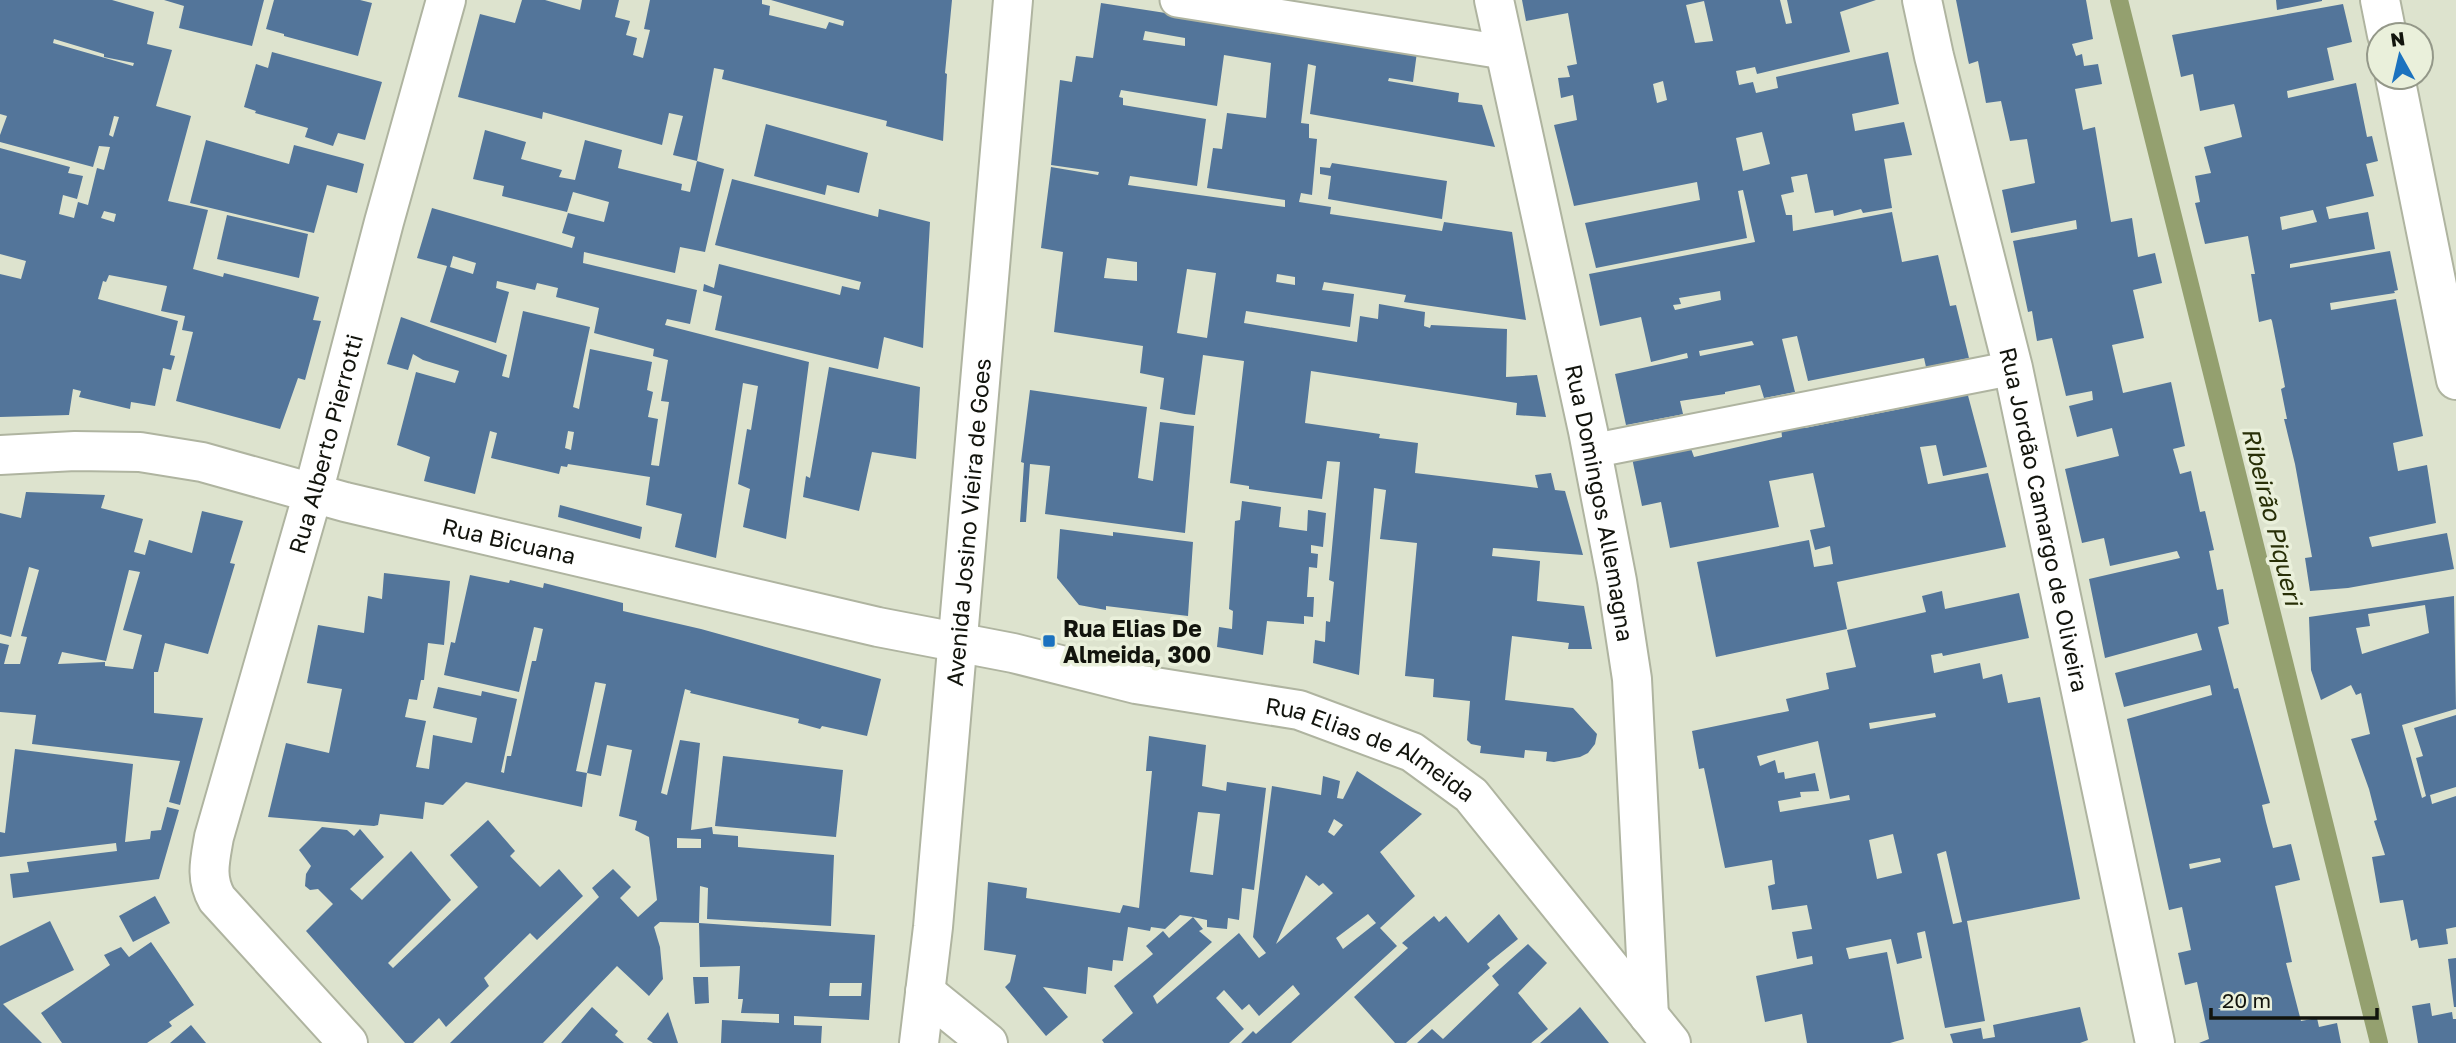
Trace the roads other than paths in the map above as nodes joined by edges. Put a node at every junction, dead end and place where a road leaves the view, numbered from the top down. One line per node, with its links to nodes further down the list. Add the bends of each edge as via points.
1 (446, 0): 14 (street, Rua Alberto Pierrotti)
2 (1013, 0): 15 (street, Avenida Josino Vieira de Goes)
3 (1177, 0): 8 (lane)
4 (1493, 0): 8 (street, Rua Domingos Allemagna)
5 (1922, 0): 10 (street, Rua Jordão Camargo de Oliveira)
6 (2380, 0): 7 (street)
7 (2384, 21)
8 (1503, 52): 12 (street, Rua Domingos Allemagna, via 1541,206)
9 (2398, 91): 11 (street)
10 (2013, 368): 12 (lane); 21 (street, Rua Jordão Camargo de Oliveira)
11 (2456, 380)
12 (1592, 451): 17 (street, Rua Domingos Allemagna, via 1632,679)
13 (0, 454): 14 (street, Rua Bicuana, via 140,452 202,462)
14 (313, 493): 15 (street, Rua Bicuana, via 878,627); 18 (street, Rua Alberto Pierrotti, via 214,837 210,887)
15 (956, 641): 16 (street, Avenida Josino Vieira de Goes); 17 (street, Rua Elias de Almeida, via 1136,684 1298,710 1412,752 1471,795)
16 (925, 992): 19 (street, Avenida Josino Vieira de Goes); 20 (street)
17 (1660, 1030)
18 (348, 1043)
19 (919, 1043)
20 (988, 1043)
21 (2155, 1043)

